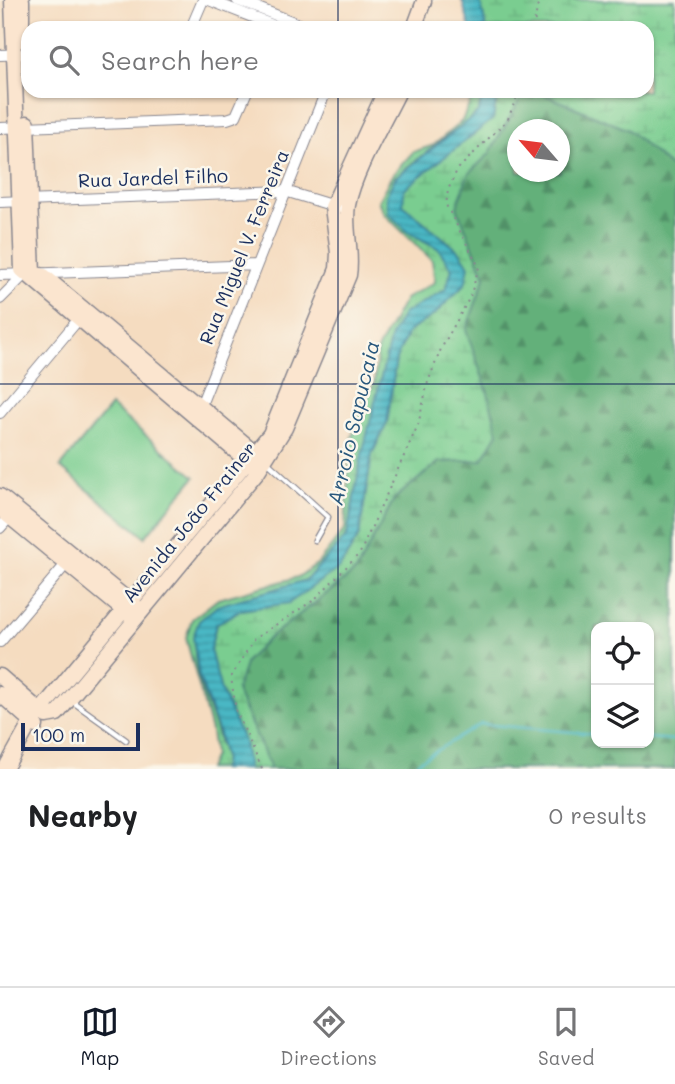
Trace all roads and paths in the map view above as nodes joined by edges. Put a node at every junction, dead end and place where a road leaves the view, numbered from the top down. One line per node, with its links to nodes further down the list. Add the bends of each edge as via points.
1 (12, 0): 14 (street)
2 (22, 0): 14 (street)
3 (203, 0): 8 (street)
4 (209, 0): 9 (street)
5 (237, 0): 10 (street)
6 (539, 0): 13 (path)
7 (429, 1): 11 (street); 12 (street)
8 (194, 21)
9 (268, 21)
10 (271, 21)
11 (418, 21)
12 (425, 21)
13 (534, 21)
14 (16, 54): 21 (street)
15 (244, 98): 21 (street, via 236,116 227,119)
16 (323, 98): 22 (street, Rua Miguel V. Ferreira)
17 (382, 98): 25 (street)
18 (396, 98): 26 (street, Avenida João Frainer)
19 (516, 98): 47 (path, via 508,119 457,170 448,190 446,205 479,267 470,297 441,349 418,425 369,537 360,553 314,600 254,639 231,677 236,711)
20 (0, 128): 21 (street)
21 (22, 128): 23 (street)
22 (285, 191): 23 (street, Rua Jardel Filho); 25 (street, Rua Jardel Filho); 27 (street, Rua Miguel V. Ferreira)
23 (25, 201): 24 (street, Rua Jardel Filho); 28 (street)
24 (0, 202)
25 (331, 207): 26 (street, Rua Jardel Filho); 34 (street, Avenida João Frainer, via 337,269)
26 (347, 211): 34 (street, Avenida João Frainer, via 349,275 285,428)
27 (256, 265): 28 (street); 32 (street, Rua Miguel V. Ferreira)
28 (29, 274): 29 (street); 30 (street); 31 (street, via 44,276)
29 (0, 275)
30 (0, 299)
31 (82, 316): 32 (street); 33 (street)
32 (198, 411): 34 (street)
33 (0, 413)
34 (257, 461): 37 (lane, via 328,517); 39 (street, Avenida João Frainer)
35 (0, 496): 36 (street)
36 (7, 516): 38 (street); 39 (street)
37 (315, 540)
38 (66, 563): 39 (street); 40 (street)
39 (133, 611): 43 (street, Avenida João Frainer); 44 (street, Avenida João Frainer)
40 (0, 642)
41 (0, 676): 44 (street)
42 (0, 694): 44 (street)
43 (69, 699): 44 (street, Avenida João Frainer, via 57,714); 45 (lane)
44 (38, 719): 46 (street)
45 (126, 740)
46 (5, 769)
47 (262, 769)

